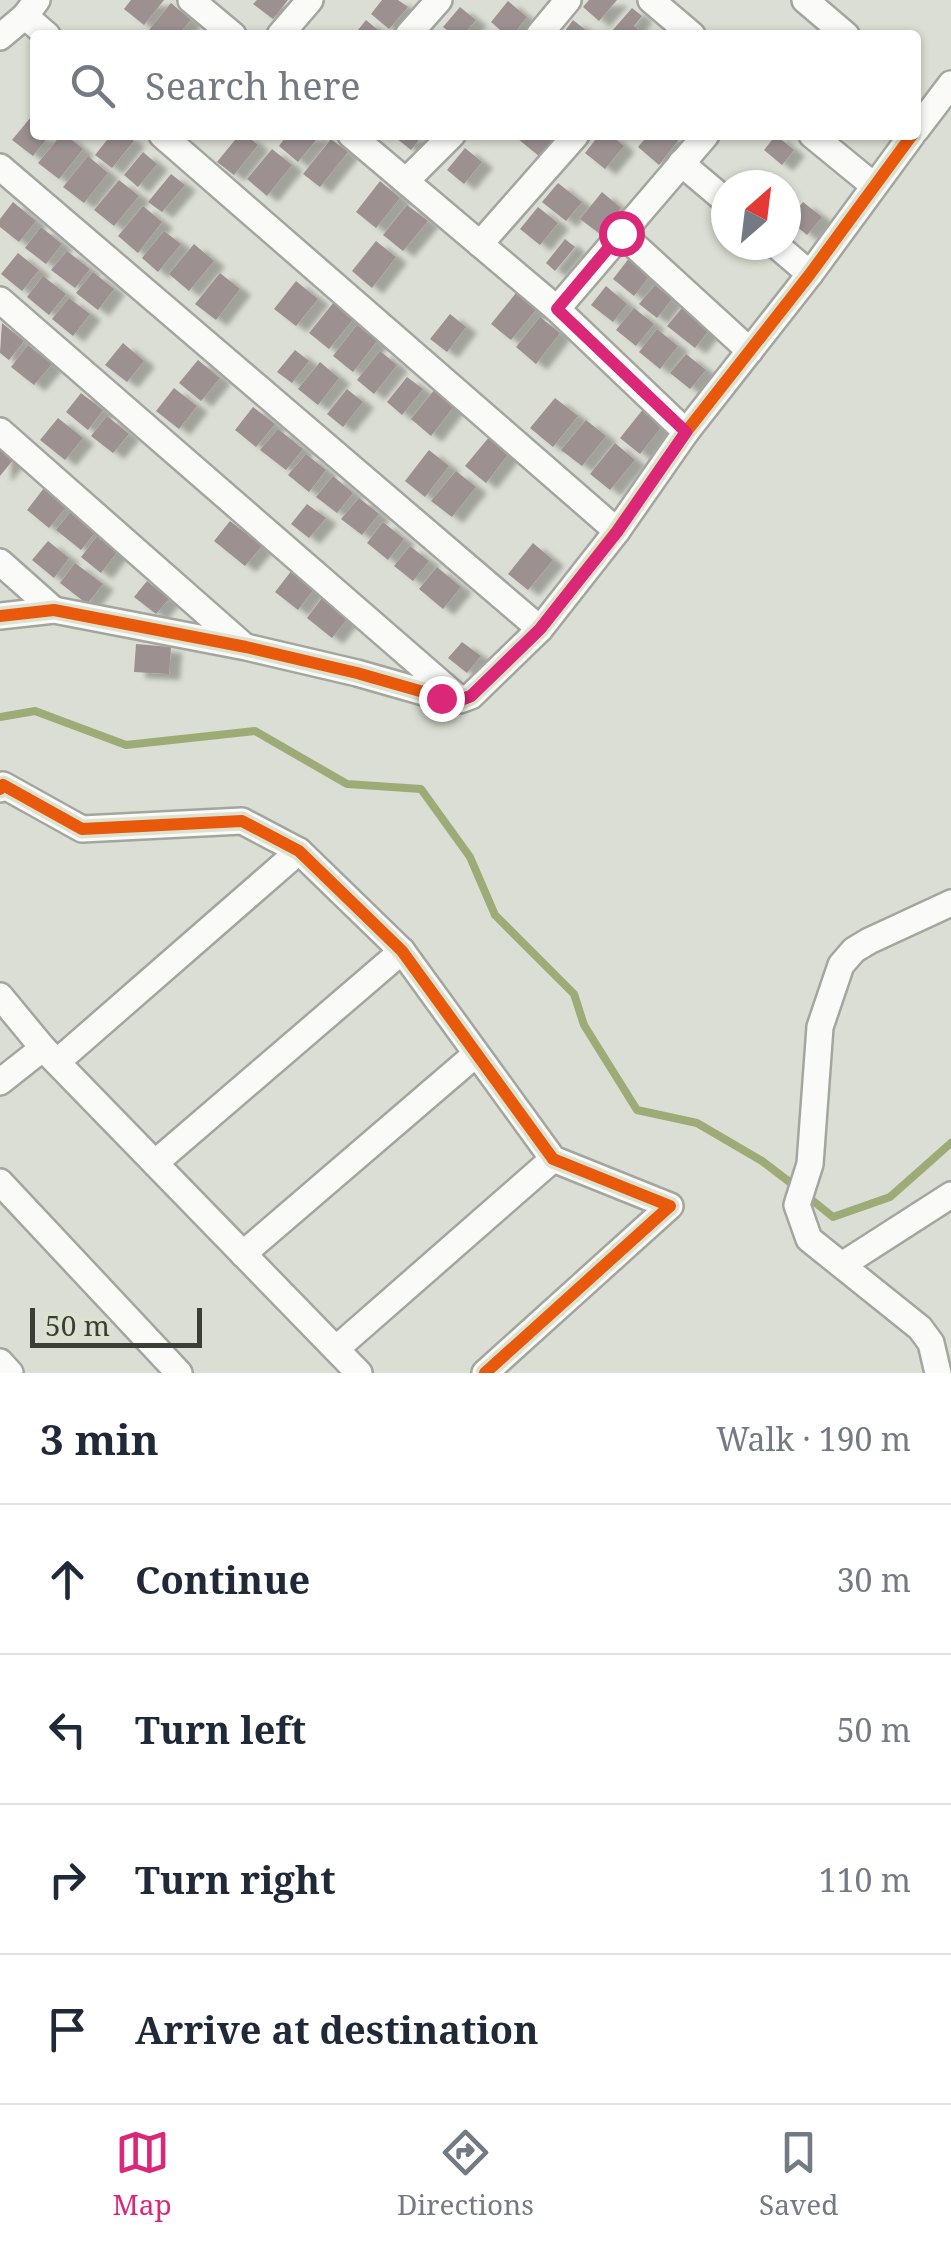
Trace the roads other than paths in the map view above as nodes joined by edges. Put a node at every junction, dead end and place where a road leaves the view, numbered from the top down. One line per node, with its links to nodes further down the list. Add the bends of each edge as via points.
1 (191, 0): 9 (street)
2 (310, 0): 10 (street)
3 (439, 0): 11 (street)
4 (568, 0): 12 (street)
5 (651, 0): 13 (street)
6 (805, 0): 14 (street)
7 (31, 8): 8 (street); 15 (street)
8 (44, 30)
9 (227, 30)
10 (284, 30)
11 (412, 30)
12 (543, 30)
13 (677, 30)
14 (840, 30)
15 (0, 37)
16 (951, 84): 17 (street)
17 (924, 101)
18 (168, 140): 39 (street)
19 (357, 140): 27 (street)
20 (447, 140): 27 (street)
21 (572, 140): 31 (street)
22 (702, 140): 25 (street)
23 (818, 140): 28 (street)
24 (908, 140): 28 (street)
25 (682, 163): 29 (street); 30 (street)
26 (0, 167): 43 (street)
27 (406, 181): 31 (street)
28 (873, 185): 33 (street)
29 (711, 189)
30 (621, 233): 35 (street); 36 (street)
31 (480, 244): 35 (street)
32 (794, 260): 33 (street)
33 (810, 274): 36 (street)
34 (0, 300): 45 (street)
35 (557, 309): 38 (street)
36 (750, 350): 38 (street)
37 (0, 430): 44 (street)
38 (686, 432): 39 (street)
39 (617, 532): 43 (street)
40 (0, 562): 41 (street)
41 (54, 610): 42 (street); 44 (street)
42 (0, 616)
43 (540, 629): 45 (street)
44 (246, 647): 45 (street)
45 (460, 700)
46 (0, 788): 47 (street, via 82,828 242,821)
47 (299, 852): 49 (street); 51 (street)
48 (951, 904): 59 (street, via 854,950 820,1027 810,1164 797,1205 809,1238)
49 (402, 951): 52 (street); 55 (street)
50 (0, 996): 51 (street)
51 (50, 1054): 53 (street); 55 (street)
52 (476, 1054): 54 (street); 58 (street)
53 (0, 1082)
54 (552, 1159): 60 (street); 65 (street, via 670,1206)
55 (155, 1163): 58 (street)
56 (0, 1182): 63 (street)
57 (951, 1195): 59 (street)
58 (244, 1254): 60 (street)
59 (842, 1265): 66 (street, via 920,1328)
60 (336, 1349): 64 (street)
61 (0, 1362): 62 (street)
62 (10, 1373)
63 (179, 1373)
64 (359, 1373)
65 (485, 1373)
66 (938, 1373)

